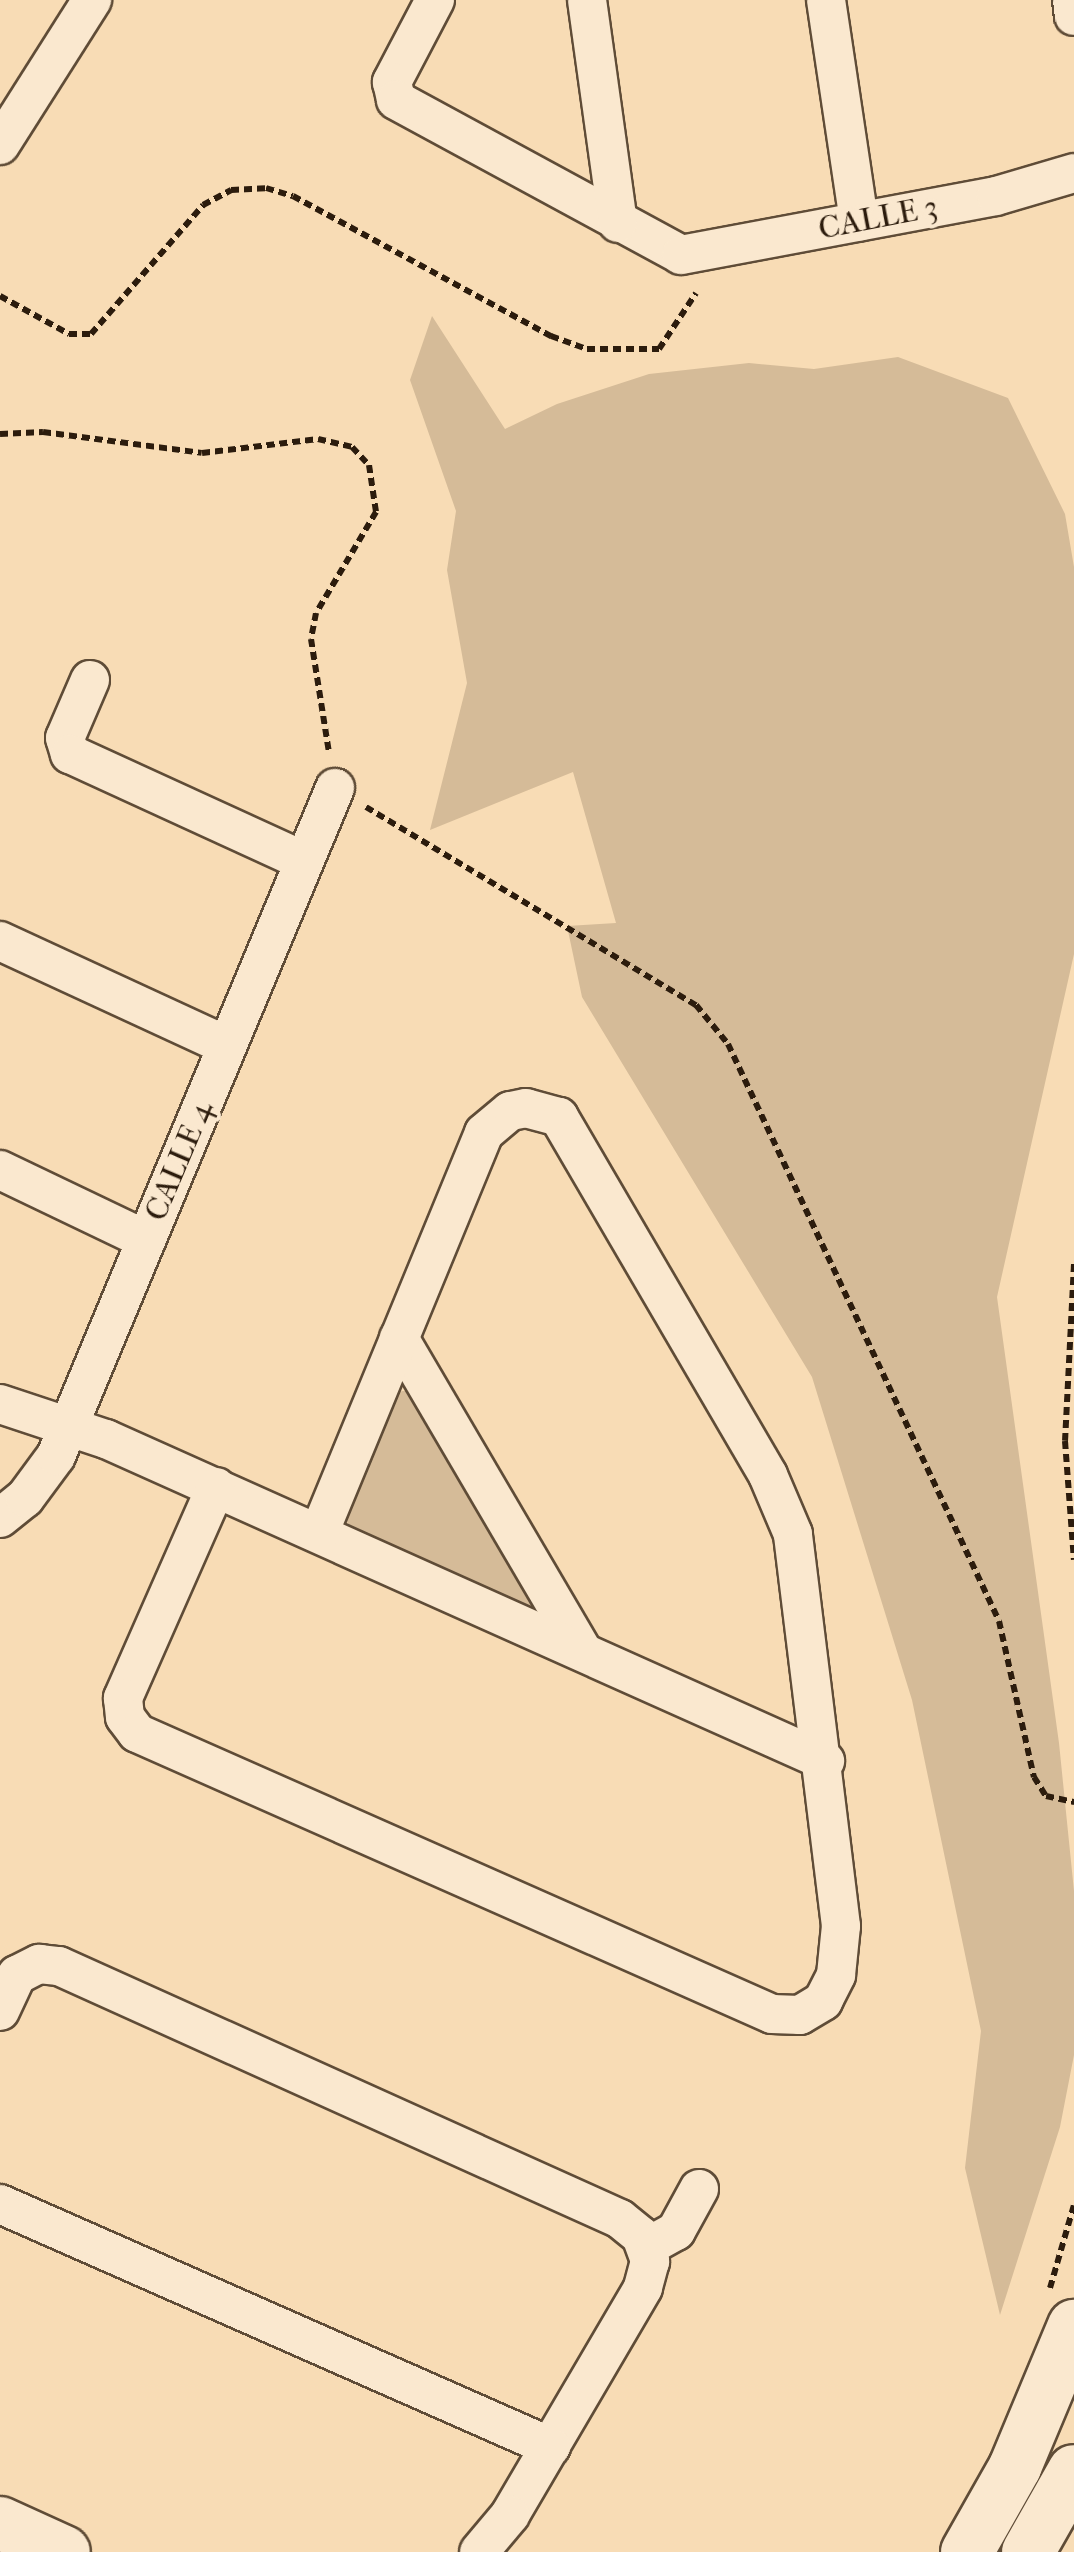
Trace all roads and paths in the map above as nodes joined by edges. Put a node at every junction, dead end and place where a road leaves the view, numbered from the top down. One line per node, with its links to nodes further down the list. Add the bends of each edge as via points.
1 (92, 0): 7 (street)
2 (435, 0): 10 (street, via 392,82 396,100)
3 (587, 0): 10 (street)
4 (826, 0): 9 (street)
5 (1072, 0): 6 (street)
6 (1074, 16)
7 (0, 146)
8 (1074, 173): 9 (street, CALLE 3, via 996,196)
9 (860, 222): 11 (street, CALLE 3)
10 (618, 223): 11 (street, CALLE 3, via 680,255)
11 (726, 246): 12 (path, via 659,349 626,353 551,336 293,196 266,188 232,190 203,205 91,334 69,334)
12 (0, 296)
13 (0, 434): 15 (path, via 42,432 202,453 318,439 352,447 370,465 376,512 316,613 311,638)
14 (90, 680): 16 (street, via 65,738 70,754)
15 (335, 788): 16 (street, CALLE 4); 31 (path, via 696,1005 728,1044 1000,1622 1034,1777 1046,1796)
16 (304, 861): 18 (street, CALLE 4)
17 (0, 941): 18 (street)
18 (227, 1046): 20 (street, CALLE 4)
19 (0, 1170): 20 (street)
20 (146, 1240): 24 (street, CALLE 4)
21 (1074, 1264): 28 (path, via 1065,1442)
22 (399, 1338): 27 (street); 29 (street); 30 (street, via 484,1133 510,1111 559,1117 782,1504 800,1563)
23 (0, 1404): 24 (street)
24 (67, 1428): 25 (street); 26 (street, CALLE 4, via 42,1478)
25 (216, 1487): 27 (street); 30 (street, via 123,1698 125,1717 137,1733 786,2017 812,2010 836,1975 841,1926)
26 (0, 1518)
27 (318, 1532): 29 (street)
28 (1074, 1560)
29 (582, 1650): 30 (street)
30 (825, 1762)
31 (1074, 1802)
32 (0, 2011): 35 (street, via 17,1976 39,1964 60,1966 620,2220)
33 (699, 2190): 35 (street, via 676,2231)
34 (0, 2204): 37 (street)
35 (647, 2247): 37 (street, via 644,2288)
36 (1074, 2326): 42 (street, via 1027,2441)
37 (551, 2447): 41 (street, via 510,2516)
38 (1074, 2471): 43 (street)
39 (0, 2523): 40 (street)
40 (64, 2552)
41 (479, 2552)
42 (967, 2552)
43 (1028, 2552)

